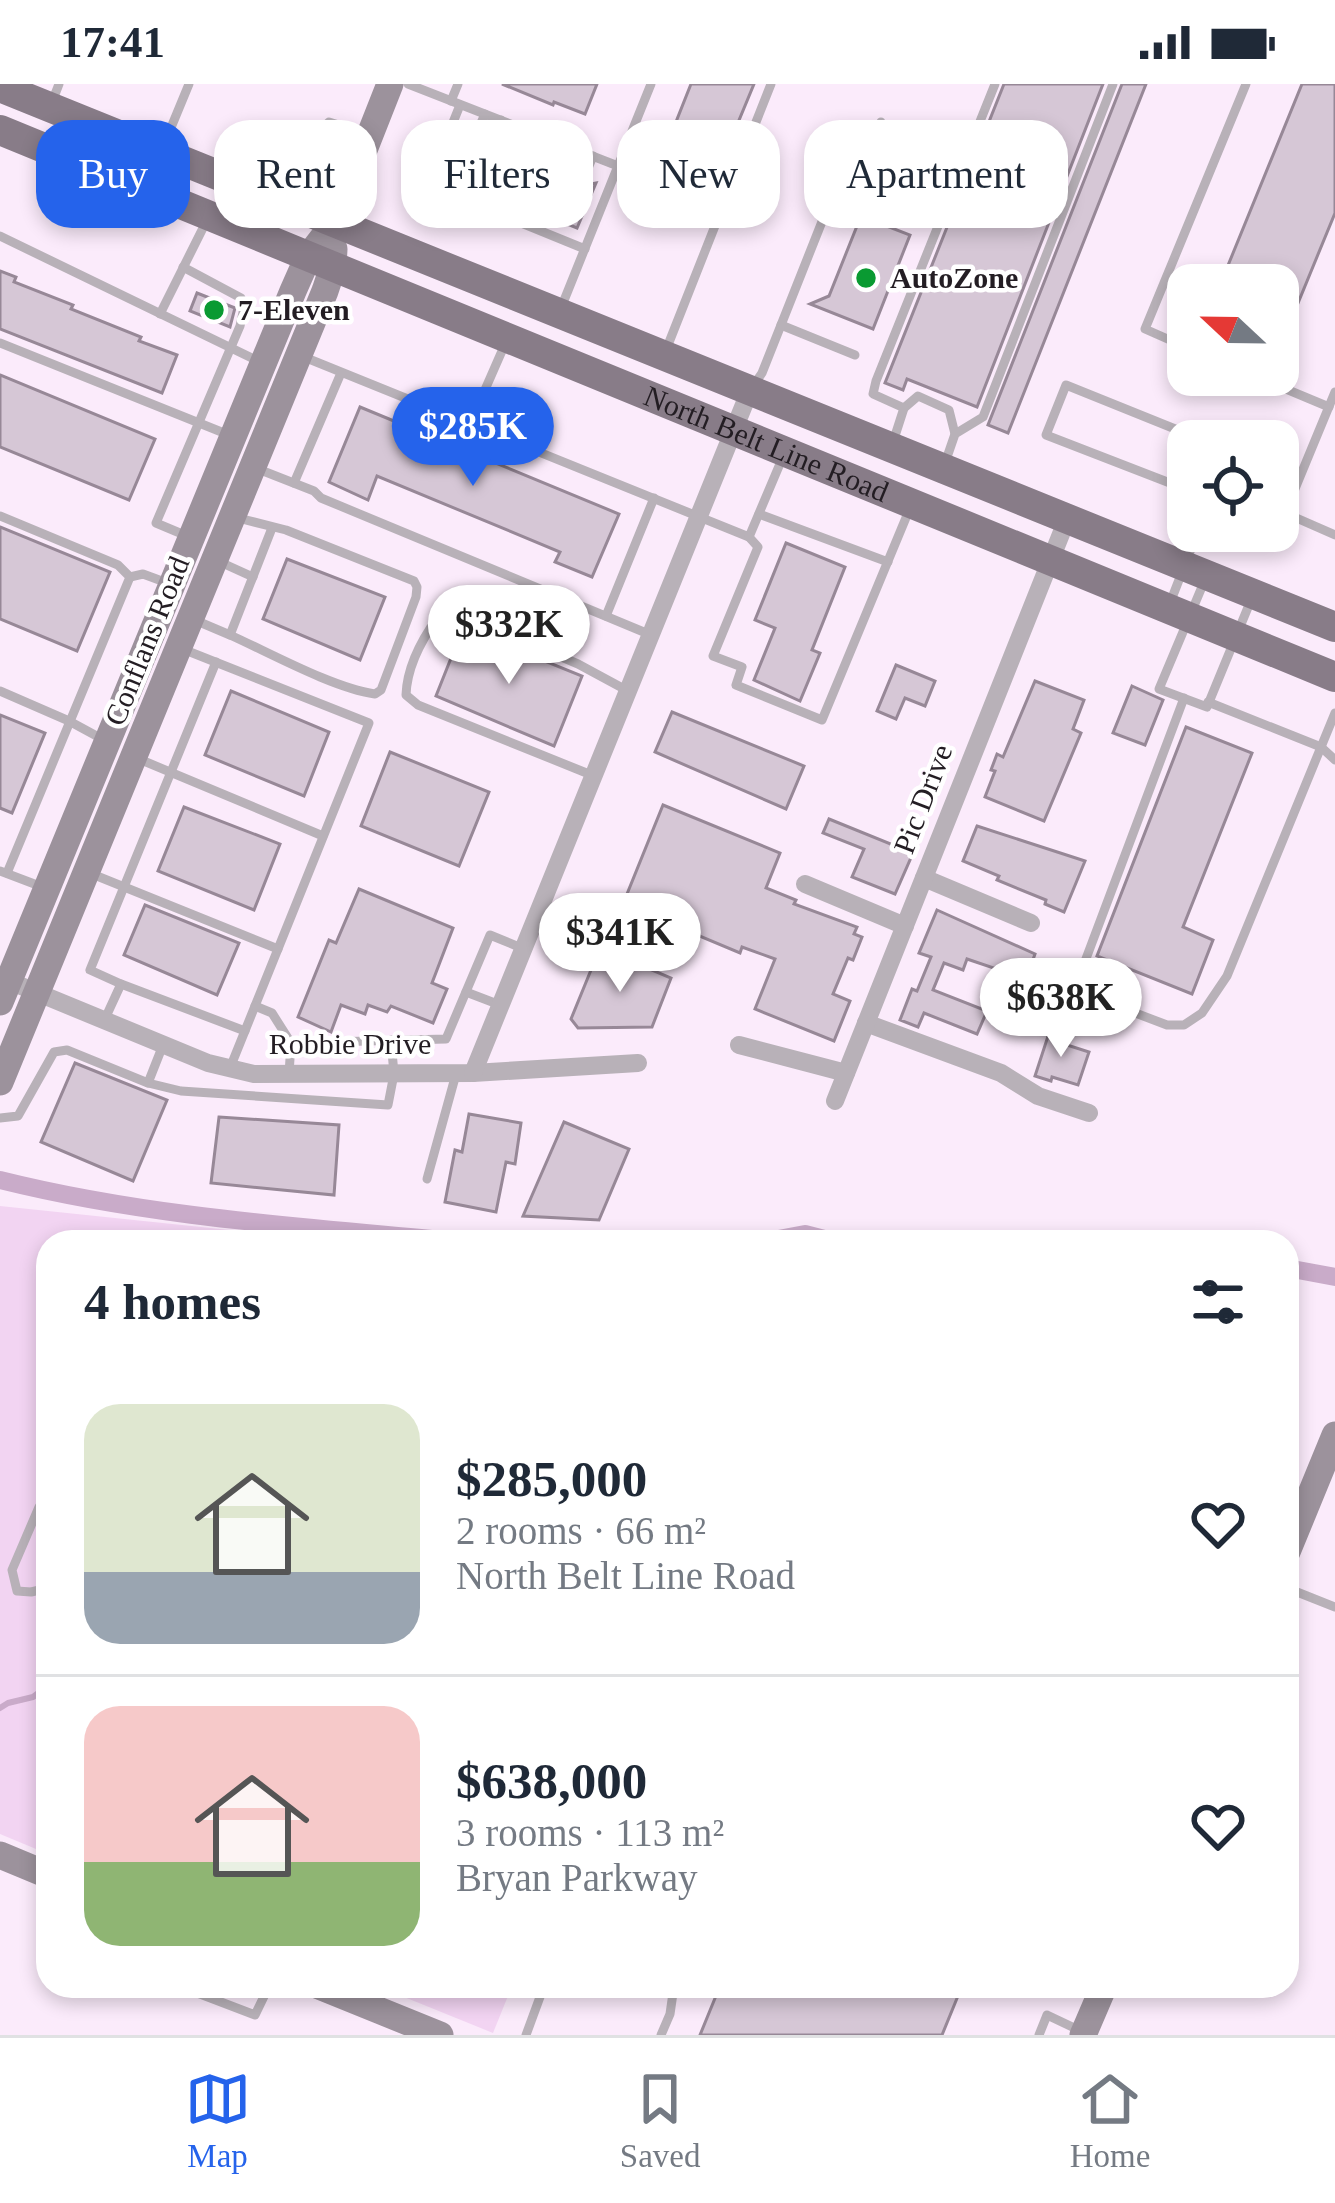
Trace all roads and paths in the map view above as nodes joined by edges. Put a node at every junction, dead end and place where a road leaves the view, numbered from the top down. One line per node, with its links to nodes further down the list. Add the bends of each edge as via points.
1 (189, 84): 15 (lane)
2 (390, 84): 16 (main road, Conflans Road)
3 (408, 84): 12 (lane)
4 (458, 84): 12 (lane)
5 (651, 84): 20 (lane)
6 (771, 84): 21 (lane)
7 (994, 84): 60 (lane, via 876,381 873,394)
8 (1114, 84): 65 (lane, via 983,417)
9 (1246, 84): 41 (lane)
10 (1, 87): 11 (main road, North Belt Line Road)
11 (54, 95): 14 (main road, North Belt Line Road)
12 (456, 103): 13 (lane); 17 (lane)
13 (485, 114): 18 (lane); 19 (lane)
14 (101, 120)
15 (174, 120)
16 (376, 120)
17 (450, 120)
18 (482, 120)
19 (501, 120)
20 (637, 120)
21 (757, 120)
22 (0, 130): 28 (main road, North Belt Line Road)
23 (593, 156): 25 (lane)
24 (190, 164): 27 (main road, North Belt Line Road)
25 (617, 166)
26 (617, 168): 39 (lane)
27 (214, 174)
28 (209, 215): 40 (main road, North Belt Line Road); 42 (lane)
29 (333, 228): 40 (main road, Conflans Road)
30 (353, 228): 44 (main road, North Belt Line Road)
31 (533, 228): 36 (lane)
32 (545, 228): 36 (lane)
33 (564, 228): 38 (lane)
34 (714, 228): 53 (lane)
35 (819, 228): 46 (lane)
36 (543, 232): 38 (lane)
37 (0, 236): 45 (lane)
38 (560, 239): 39 (lane)
39 (584, 249): 44 (lane)
40 (321, 262): 48 (main road, North Belt Line Road); 51 (main road, Conflans Road); 54 (main road, Conflans Road)
41 (1172, 264)
42 (184, 267): 45 (lane); 50 (lane, via 242,298)
43 (1167, 276): 47 (lane, via 1145,329)
44 (559, 313): 53 (main road, North Belt Line Road)
45 (160, 314): 50 (lane)
46 (781, 325): 52 (lane); 56 (lane)
47 (1167, 338)
48 (507, 339): 62 (lane); 64 (main road, North Belt Line Road)
49 (0, 343): 61 (lane)
50 (230, 348): 54 (lane); 61 (lane)
51 (299, 355): 55 (lane); 69 (main road, Conflans Road)
52 (855, 355)
53 (664, 356): 56 (main road, North Belt Line Road)
54 (263, 363): 66 (main road, Conflans Road)
55 (341, 373): 62 (lane); 72 (lane)
56 (750, 390): 64 (street); 67 (main road, North Belt Line Road)
57 (1335, 392): 59 (lane)
58 (1299, 395): 59 (lane)
59 (1328, 407): 81 (lane, via 1285,513)
60 (904, 408): 65 (lane, via 918,396 949,410); 67 (lane)
61 (199, 423): 66 (lane); 83 (lane, via 156,523)
62 (470, 424): 73 (lane)
63 (1167, 426): 71 (lane, via 1066,385 1046,435)
64 (734, 431): 68 (main road, North Belt Line Road); 78 (street)
65 (955, 434): 70 (lane)
66 (232, 437): 83 (main road, Conflans Road)
67 (891, 448): 70 (main road, North Belt Line Road)
68 (785, 452): 74 (main road, North Belt Line Road); 75 (lane)
69 (254, 466): 72 (lane); 77 (main road, Conflans Road)
70 (943, 469): 79 (main road, North Belt Line Road)
71 (1167, 482)
72 (294, 483): 94 (lane)
73 (654, 498): 78 (lane); 94 (lane)
74 (912, 503): 86 (main road, North Belt Line Road); 87 (lane)
75 (759, 514): 82 (lane); 87 (lane)
76 (0, 516): 89 (lane)
77 (233, 516): 80 (lane); 85 (main road, Conflans Road)
78 (699, 516): 82 (lane); 98 (street)
79 (1067, 519): 86 (street, Pic Drive); 88 (main road, North Belt Line Road)
80 (272, 528): 90 (lane); 97 (lane, via 414,581 416,597 381,690 363,692)
81 (1335, 535)
82 (749, 537): 87 (lane, via 758,547 713,656 742,667 736,685 822,720)
83 (191, 538): 85 (main road); 91 (main road, Conflans Road)
84 (1197, 552): 88 (lane)
85 (218, 555): 90 (lane); 95 (main road, Conflans Road)
86 (1051, 560): 93 (main road, North Belt Line Road); 118 (street, Pic Drive)
87 (888, 562)
88 (1196, 571): 92 (main road, North Belt Line Road); 93 (lane); 93 (lane)
89 (130, 577): 91 (lane); 108 (lane)
90 (253, 577): 97 (lane)
91 (172, 585): 109 (main road, Conflans Road)
92 (1254, 595): 96 (main road, North Belt Line Road); 99 (lane)
93 (1179, 612): 99 (main road, North Belt Line Road); 105 (lane, via 1160,689)
94 (606, 616): 98 (lane)
95 (192, 619): 97 (lane); 100 (main road, Conflans Road)
96 (1335, 627)
97 (230, 635)
98 (651, 635): 104 (street)
99 (1236, 636): 102 (main road, North Belt Line Road); 106 (lane)
100 (180, 647): 101 (lane); 111 (main road, Conflans Road)
101 (216, 662): 113 (lane); 115 (lane, via 369,723)
102 (1335, 677)
103 (0, 691): 108 (lane)
104 (628, 691): 114 (street); 114 (lane, via 522,640 448,616 428,631 406,678 406,695 418,705)
105 (1184, 698): 106 (lane); 110 (lane, via 1078,980 1079,992 1167,1025 1202,1013 1227,976)
106 (1208, 702): 110 (lane)
107 (1335, 713): 110 (lane)
108 (70, 722): 109 (lane); 116 (lane)
109 (108, 742): 111 (lane); 121 (main road, Conflans Road)
110 (1321, 747): 112 (lane)
111 (134, 757): 113 (lane); 117 (main road, Conflans Road)
112 (1335, 760)
113 (171, 773): 115 (lane); 120 (lane)
114 (594, 776): 125 (street)
115 (323, 836): 124 (lane)
116 (3, 872): 121 (lane)
117 (87, 872): 120 (lane); 129 (main road, Conflans Road)
118 (924, 878): 122 (street); 123 (street, Pic Drive)
119 (805, 884): 123 (street)
120 (123, 887): 124 (lane); 126 (lane, via 90,970)
121 (47, 889): 127 (main road, Conflans Road)
122 (1031, 923)
123 (904, 926): 133 (street, Pic Drive)
124 (278, 949): 131 (lane)
125 (524, 949): 128 (lane, via 490,935); 130 (street)
126 (121, 984): 132 (lane); 134 (lane)
127 (4, 992): 129 (street, Robbie Drive)
128 (466, 992): 130 (lane); 135 (lane, via 446,1039)
129 (37, 993): 132 (street, Robbie Drive); 146 (main road, Conflans Road)
130 (501, 1005): 142 (street)
131 (255, 1006): 134 (lane); 136 (lane, via 272,1012)
132 (104, 1021): 137 (street, Robbie Drive)
133 (866, 1023): 143 (street, Pic Drive); 150 (street)
134 (245, 1030): 141 (lane)
135 (391, 1040): 136 (lane); 145 (lane)
136 (291, 1042): 144 (lane)
137 (164, 1045): 139 (street, Robbie Drive); 147 (lane)
138 (739, 1045): 143 (street)
139 (208, 1063): 141 (street, Robbie Drive); 148 (lane)
140 (638, 1064): 142 (street, Robbie Drive)
141 (230, 1068): 144 (street, Robbie Drive)
142 (465, 1073): 145 (street, Robbie Drive); 152 (lane)
143 (846, 1073): 149 (street, Pic Drive)
144 (290, 1074): 145 (street, Robbie Drive)
145 (394, 1074): 148 (lane, via 388,1106)
146 (0, 1082)
147 (148, 1083): 148 (lane); 151 (lane, via 54,1052 19,1116)
148 (198, 1092)
149 (835, 1101)
150 (1089, 1113)
151 (0, 1118)
152 (427, 1179)
153 (1335, 1435): 155 (main road)
154 (36, 1514): 156 (lane, via 12,1570 17,1591)
155 (1299, 1523)
156 (36, 1591)
157 (1299, 1593): 158 (lane)
158 (1335, 1607)
159 (0, 1855): 160 (main road)
160 (36, 1870)
161 (210, 1998): 162 (lane, via 255,2015)
162 (263, 1998)
163 (349, 1998): 168 (main road)
164 (540, 1998): 169 (lane)
165 (672, 1998): 170 (lane)
166 (1099, 1998): 167 (main road)
167 (1084, 2034): 171 (lane, via 1047,2015)
168 (440, 2035)
169 (526, 2035)
170 (661, 2035)
171 (1039, 2035)

